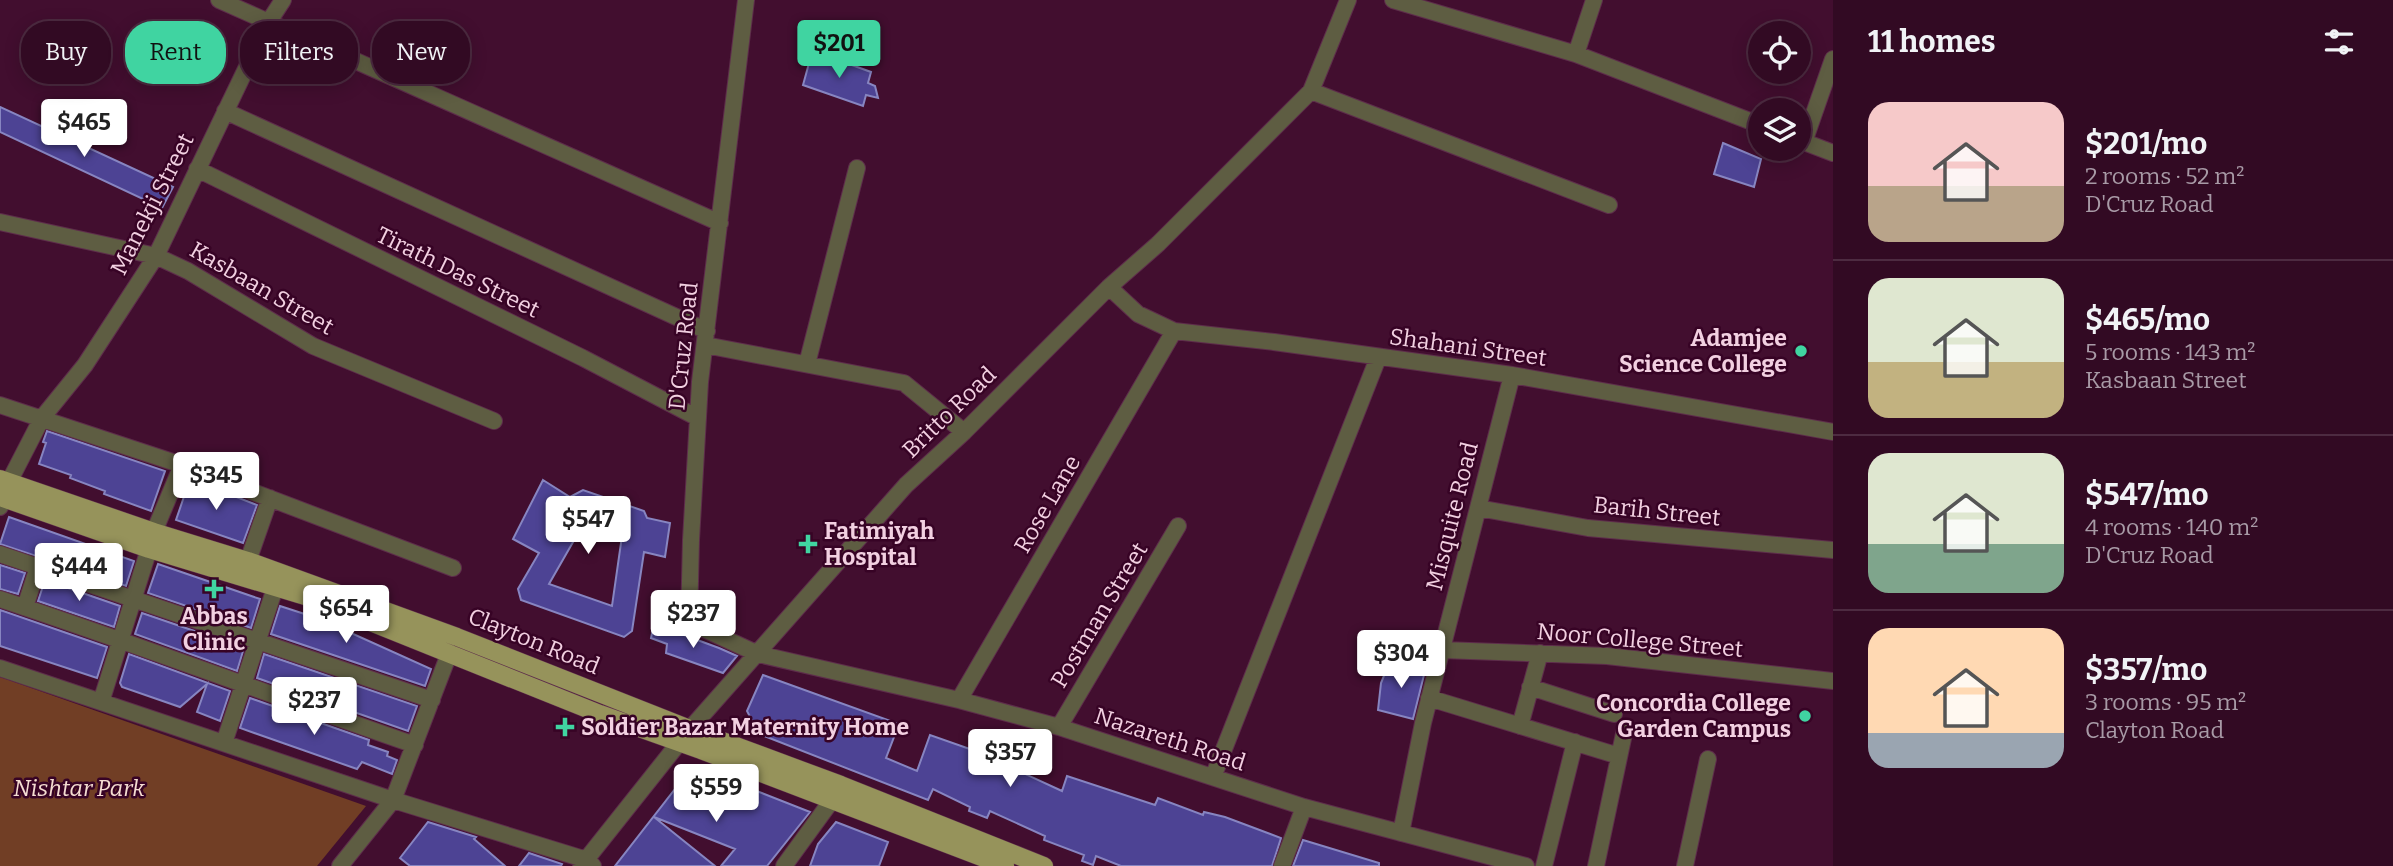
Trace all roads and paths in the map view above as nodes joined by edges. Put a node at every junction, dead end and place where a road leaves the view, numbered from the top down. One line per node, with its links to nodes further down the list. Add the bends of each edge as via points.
1 (219, 0): 7 (street)
2 (283, 0): 8 (street, Manekji Street)
3 (746, 0): 23 (street, D'Cruz Road)
4 (1348, 0): 13 (street, Britto Road)
5 (1394, 0): 9 (street)
6 (1594, 0): 9 (street)
7 (264, 21)
8 (269, 21)
9 (1576, 54): 16 (street)
10 (1833, 59): 15 (street)
11 (358, 63): 23 (street)
12 (240, 80): 14 (street, Manekji Street)
13 (1311, 90): 21 (street); 25 (street, Britto Road)
14 (225, 111): 20 (street, Manekji Street); 27 (street)
15 (1811, 117)
16 (1748, 120)
17 (1811, 144): 18 (street)
18 (1833, 153)
19 (857, 168): 29 (street)
20 (197, 169): 24 (street, Manekji Street); 33 (street, Tirath Das Street)
21 (1609, 205)
22 (0, 222): 24 (street, Kasbaan Street)
23 (720, 223): 27 (street, D'Cruz Road)
24 (156, 256): 32 (street, Manekji Street, via 85,365); 34 (street, Kasbaan Street, via 313,346)
25 (1109, 287): 26 (street, Shahani Street, via 1138,314); 35 (street, Britto Road)
26 (1174, 331): 28 (street, Shahani Street); 64 (street, Rose Lane)
27 (706, 338): 29 (street); 33 (street, D'Cruz Road)
28 (1378, 358): 30 (street, Shahani Street); 76 (street)
29 (807, 364): 35 (street, via 904,383)
30 (1512, 375): 36 (street, Shahani Street); 40 (street, Misquite Road)
31 (0, 405): 32 (street)
32 (43, 418): 37 (street); 38 (street, Manekji Street)
33 (698, 418): 57 (street, D'Cruz Road, via 689,622)
34 (494, 421)
35 (964, 432): 57 (street, Britto Road, via 906,485)
36 (1833, 432)
37 (182, 465): 39 (street); 42 (street)
38 (2, 493): 42 (main road, Clayton Road)
39 (270, 498): 45 (street); 47 (street)
40 (1478, 508): 43 (street, Barih Street, via 1588,527); 54 (street, Misquite Road)
41 (1178, 526): 68 (street, Postman Street)
42 (152, 540): 45 (main road, Clayton Road); 48 (main road, Clayton Road); 50 (street)
43 (1833, 550)
44 (0, 554): 46 (street)
45 (248, 561): 70 (main road, Clayton Road, via 457,637)
46 (38, 567): 50 (street); 51 (street)
47 (453, 568)
48 (275, 588): 53 (street); 56 (main road, Clayton Road, via 309,597)
49 (0, 599): 51 (street)
50 (134, 600): 52 (street); 53 (street)
51 (25, 607): 52 (street)
52 (121, 639): 60 (street); 65 (street)
53 (258, 641): 60 (street); 63 (street)
54 (1442, 650): 55 (street, Noor College Street); 62 (street, Misquite Road)
55 (1540, 653): 59 (street, Noor College Street); 61 (street)
56 (449, 654): 63 (street); 70 (main road, Clayton Road)
57 (758, 654): 64 (street, Nazareth Road); 70 (street, Britto Road)
58 (0, 668): 65 (street)
59 (1833, 681)
60 (243, 685): 72 (street); 73 (street)
61 (1530, 687): 66 (street); 67 (street)
62 (1429, 698): 67 (street); 80 (street, Misquite Road)
63 (432, 700): 73 (street)
64 (959, 700): 68 (street, Nazareth Road)
65 (101, 702): 72 (street)
66 (1614, 714)
67 (1520, 726): 71 (street)
68 (1059, 727): 76 (street, Nazareth Road)
69 (1625, 729): 74 (street)
70 (685, 736): 78 (main road, Clayton Road); 81 (street, Britto Road); 85 (main road, Clayton Road, via 841,785)
71 (1575, 742): 74 (street); 88 (street)
72 (224, 743): 77 (street)
73 (415, 745): 77 (street)
74 (1619, 756): 89 (street)
75 (1708, 759): 90 (street)
76 (1213, 777): 79 (street, Nazareth Road)
77 (393, 800): 81 (street); 82 (street)
78 (832, 800): 83 (street); 84 (main road, Clayton Road)
79 (1304, 807): 80 (street, Nazareth Road); 86 (street)
80 (1401, 832): 87 (street, Nazareth Road)
81 (587, 864)
82 (340, 866)
83 (784, 866)
84 (1005, 866)
85 (1044, 866)
86 (1282, 866)
87 (1526, 866)
88 (1544, 866)
89 (1596, 866)
90 (1685, 866)

